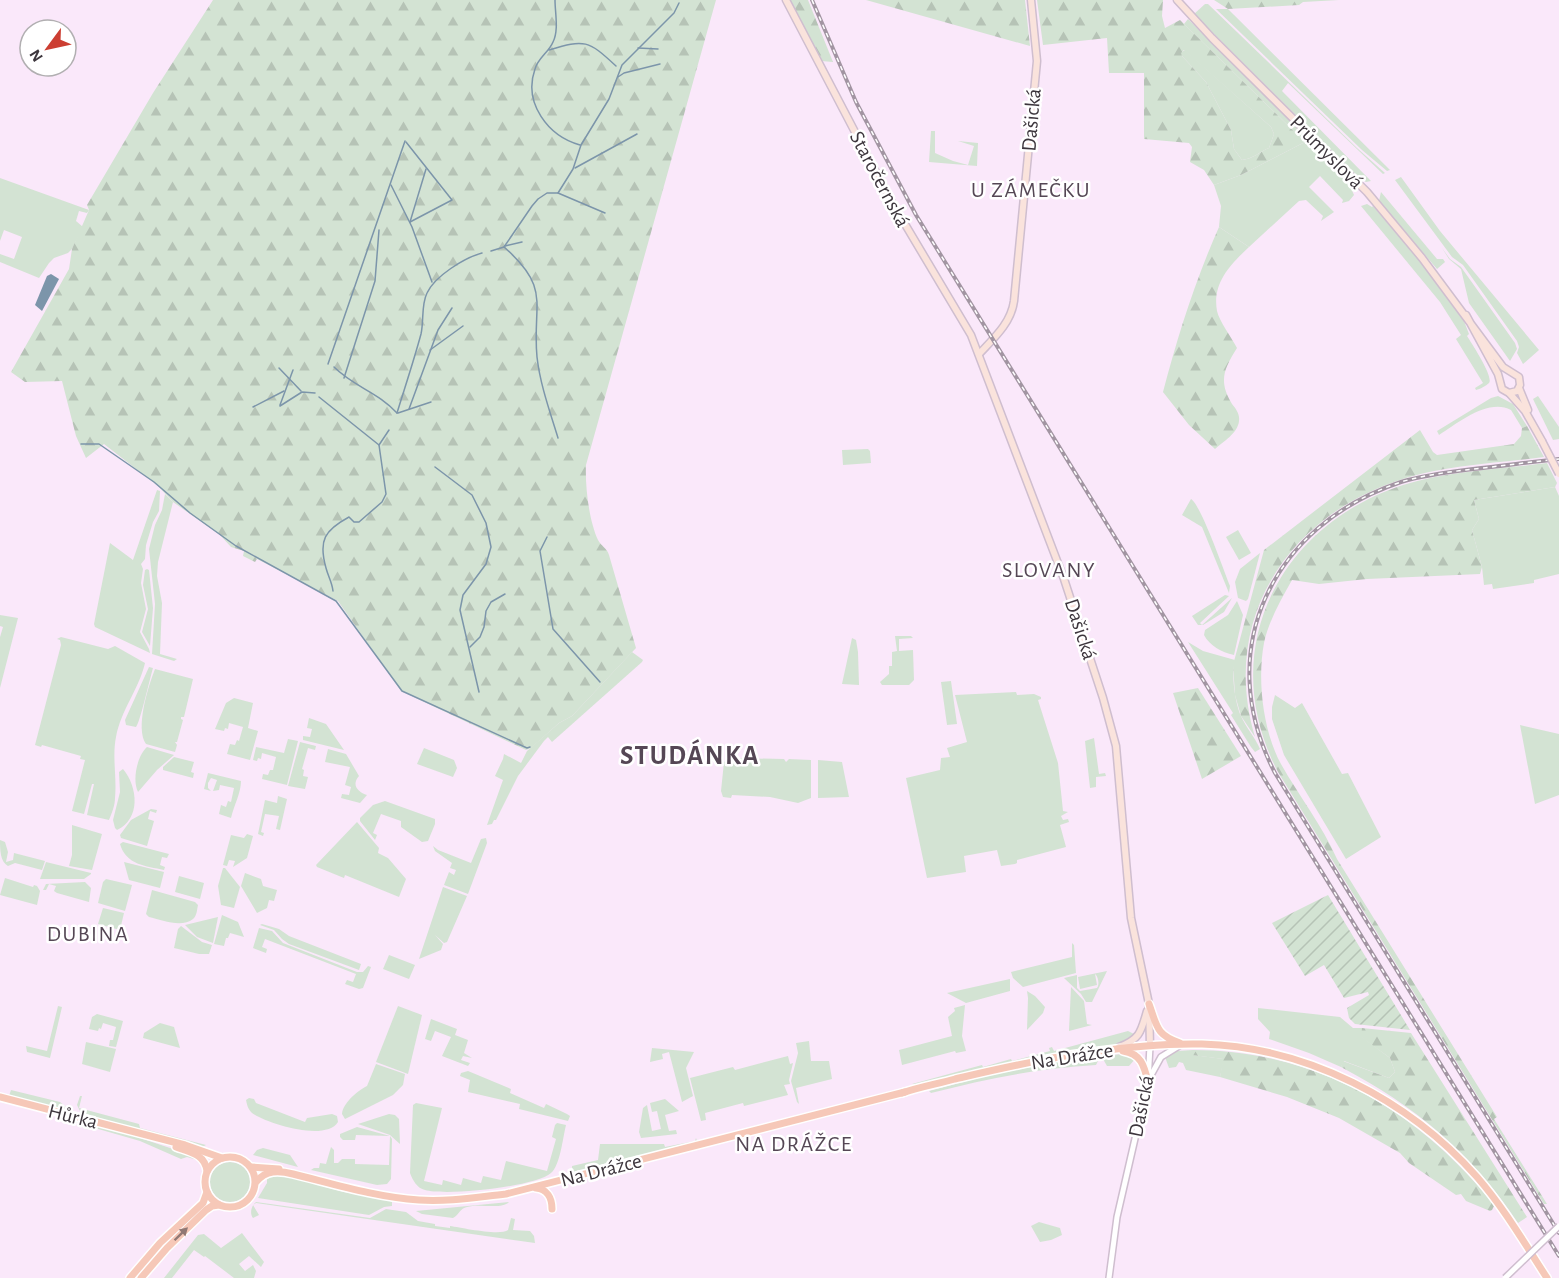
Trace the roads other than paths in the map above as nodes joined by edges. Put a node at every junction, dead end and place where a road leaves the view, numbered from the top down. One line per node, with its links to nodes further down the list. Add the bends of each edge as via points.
1 (786, 0): 5 (main road, Staročernská, via 896,210)
2 (1030, 0): 5 (main road, Dašická, via 1036,61 1014,301 1005,324)
3 (1177, 0): 4 (main road, Průmyslová, via 1361,186)
4 (1466, 315): 6 (main road, Průmyslová, via 1503,367); 7 (main road, Průmyslová)
5 (979, 354): 12 (main road, Dašická, via 1064,579 1111,724 1131,918)
6 (1513, 373): 7 (main road, via 1504,374); 8 (main road, Průmyslová, via 1520,379)
7 (1500, 381): 9 (main road, Průmyslová, via 1502,389)
8 (1519, 388): 9 (main road); 10 (main road, Průmyslová)
9 (1509, 393): 10 (main road, Průmyslová)
10 (1542, 441): 11 (main road, Průmyslová, bridge)
11 (1559, 474)
12 (1149, 1004): 13 (main road, via 1162,1035); 14 (main road, Dašická); 15 (main road, via 1137,1036)
13 (1182, 1044): 14 (main road, Na Drážce); 16 (street, via 1161,1058); 33 (main road, Na Drážce, via 1229,1047 1296,1061 1340,1077 1395,1107 1441,1141 1478,1179)
14 (1150, 1046): 15 (main road, Na Drážce); 16 (street, Dašická)
15 (1111, 1050): 16 (main road, via 1140,1059); 24 (main road, Na Drážce, via 1033,1061)
16 (1148, 1082): 31 (street, Dašická, via 1118,1217)
17 (0, 1097): 18 (main road, Hůrka)
18 (146, 1136): 19 (main road, Hůrka); 21 (main road, Hůrka, via 200,1157)
19 (222, 1158): 20 (main road, via 238,1158); 21 (main road)
20 (250, 1167): 22 (main road, Na Drážce, via 273,1167); 23 (main road)
21 (207, 1172): 25 (main road)
22 (295, 1175): 23 (main road, Na Drážce, via 269,1172); 24 (main road, Na Drážce, via 419,1200 468,1198)
23 (256, 1182): 26 (main road, via 244,1203 232,1207)
24 (530, 1188): 27 (main road, via 543,1190)
25 (207, 1192): 26 (main road); 29 (main road, via 203,1203)
26 (219, 1205): 30 (main road, one-way to 26, via 206,1210)
27 (552, 1209)
28 (1559, 1226): 32 (street, bridge)
29 (130, 1278)
30 (141, 1278)
31 (1109, 1278)
32 (1505, 1278)
33 (1547, 1278)

